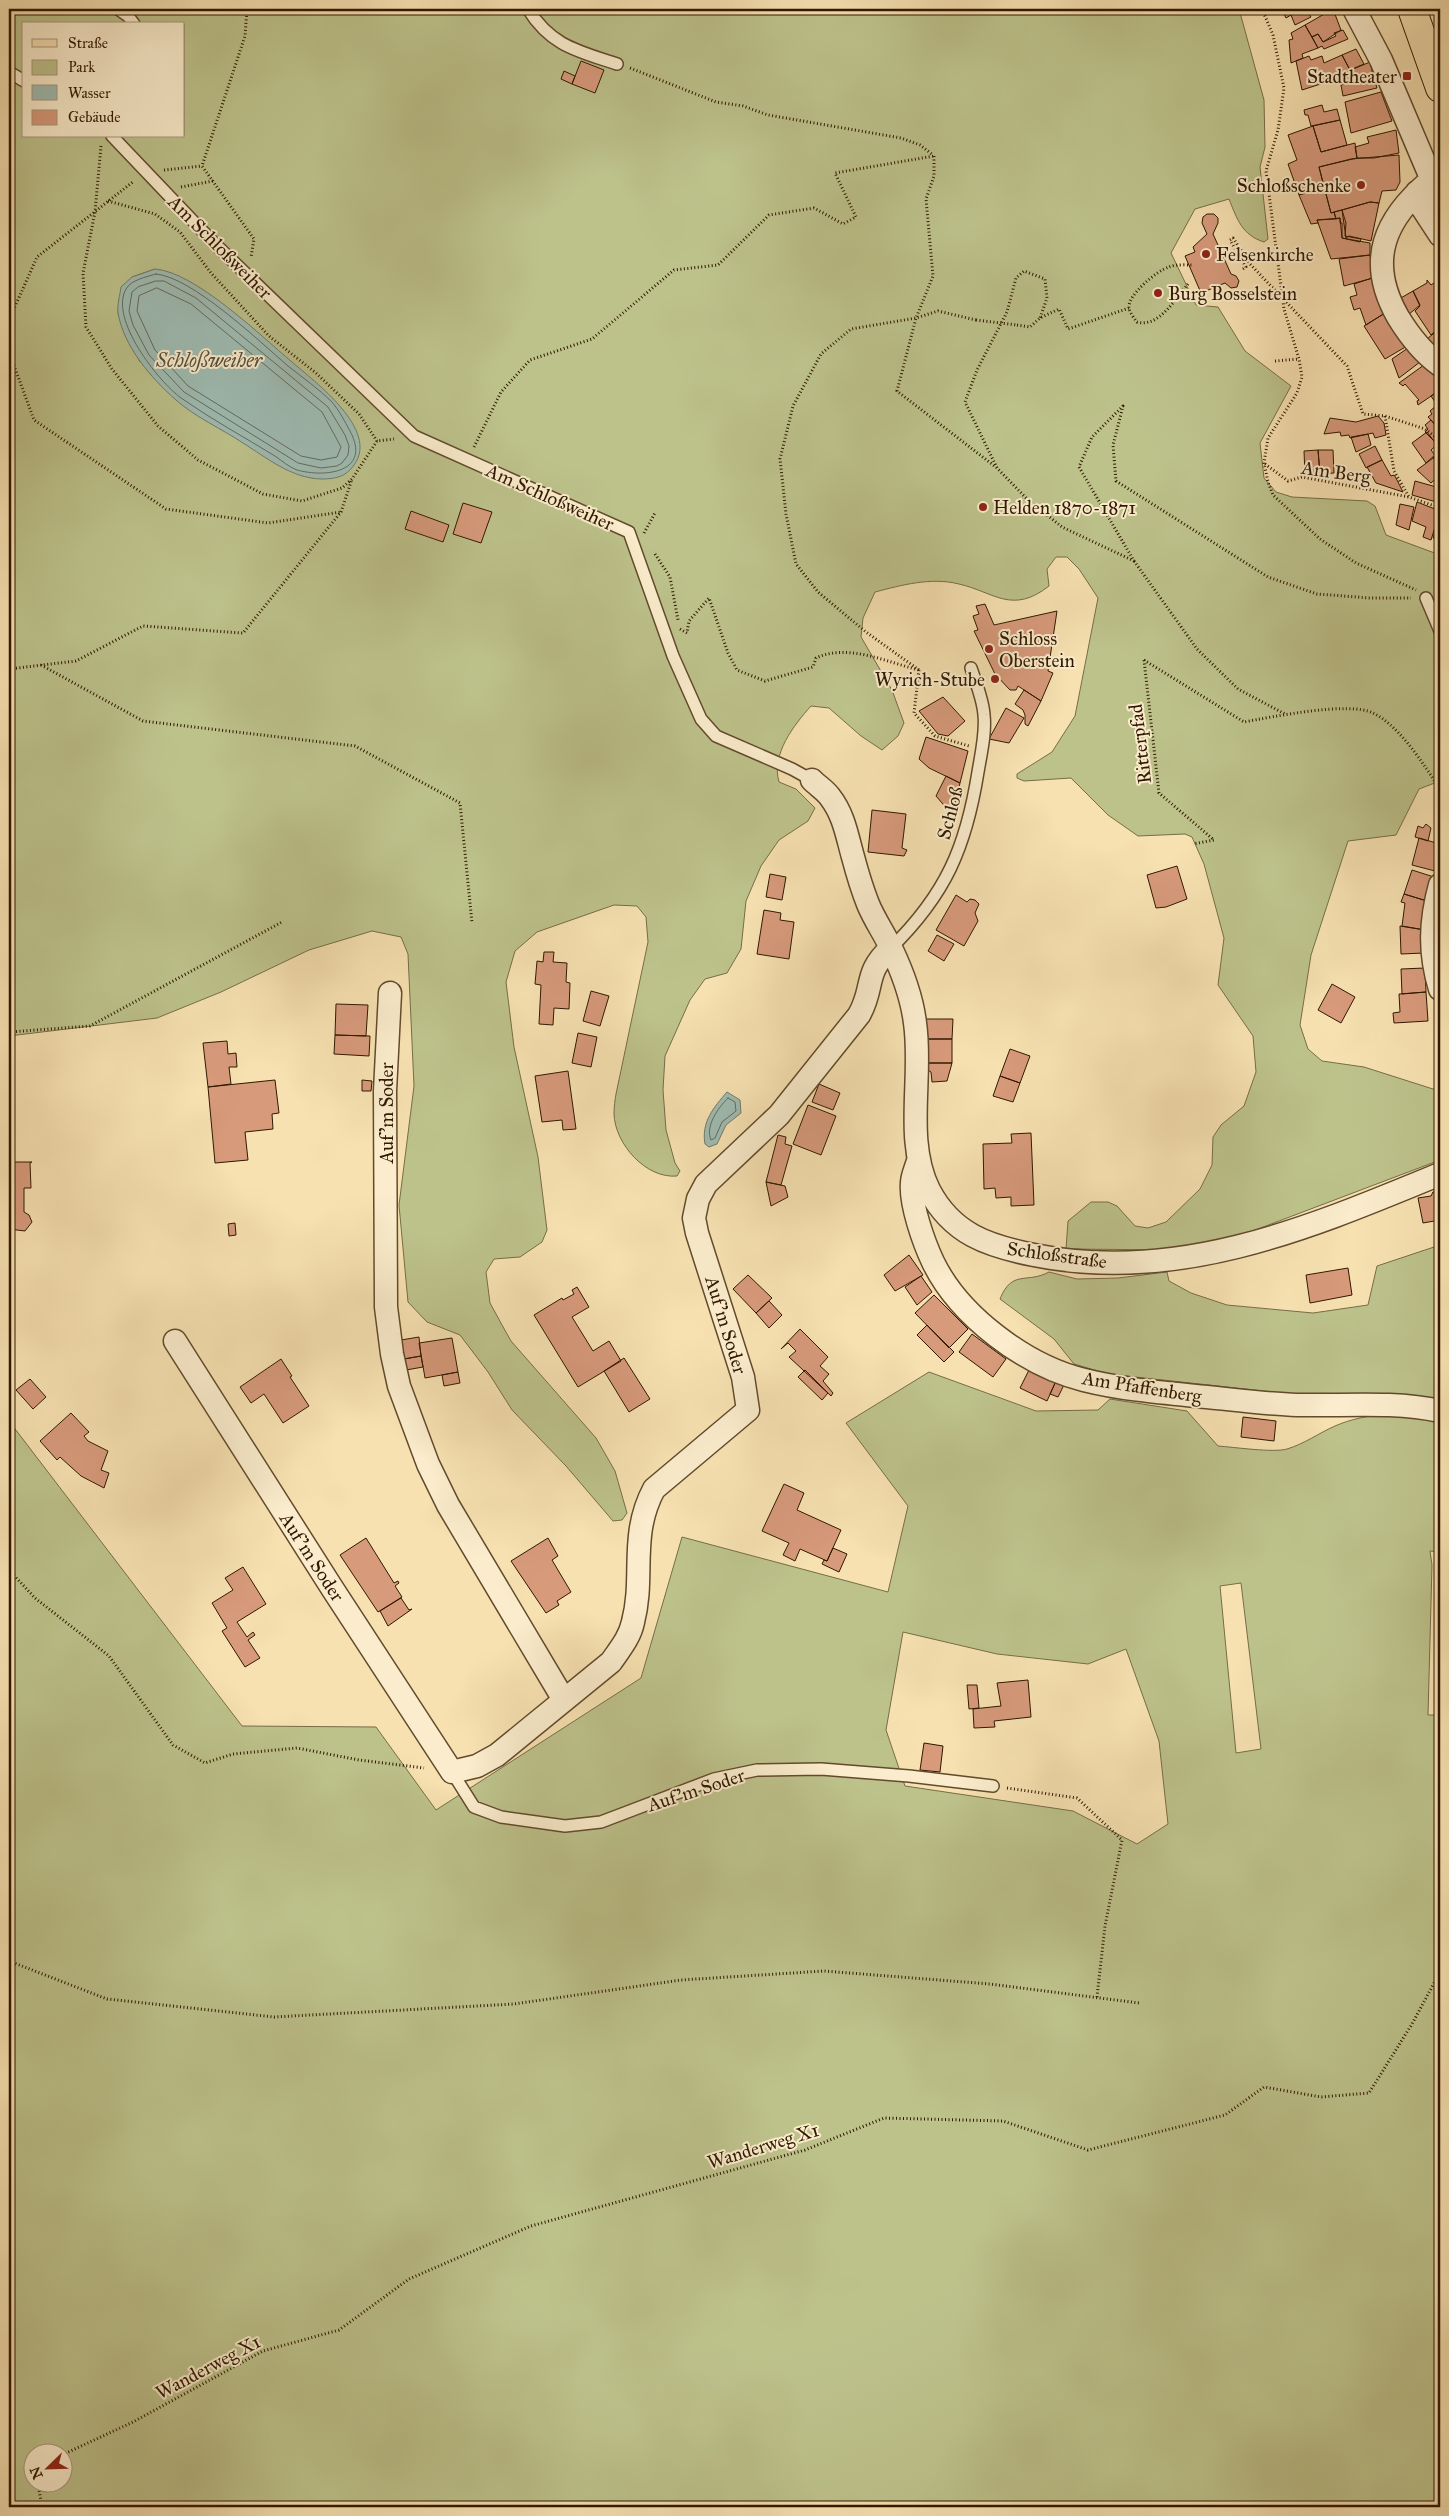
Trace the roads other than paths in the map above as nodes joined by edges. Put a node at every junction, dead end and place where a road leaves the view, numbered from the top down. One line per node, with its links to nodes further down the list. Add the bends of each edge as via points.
1 (118, 9): 5 (lane)
2 (528, 9): 6 (lane, via 539,27 552,38 572,49)
3 (1354, 9): 11 (street, via 1385,68)
4 (1412, 9): 9 (main road)
5 (132, 22)
6 (617, 64)
7 (9, 72): 8 (lane)
8 (22, 80)
9 (1440, 88)
10 (114, 138): 17 (lane, Am Schloßweiher, via 249,276 414,436 629,532 673,656 701,719 723,740 792,768)
11 (1429, 190): 12 (street, via 1423,209); 13 (street, via 1403,208 1390,230 1383,246 1381,274 1402,324)
12 (1440, 235)
13 (1440, 365)
14 (1426, 598): 15 (lane)
15 (1440, 631)
16 (971, 668): 19 (lane, Schloß, via 984,716 982,749 966,833 942,886 918,923)
17 (812, 780): 19 (street, Am Schloßweiher, via 830,796 841,817 869,906)
18 (1440, 885): 20 (street, via 1435,904 1431,954)
19 (891, 948): 22 (street, Schloßstraße, via 906,984 916,1023); 26 (street, Auf'm Soder, via 872,969 867,996 859,1015 779,1115 724,1165 706,1184 698,1199 694,1218 697,1233 742,1377 748,1410 654,1489 647,1502 637,1552 634,1622 625,1643 611,1662)
20 (1440, 989)
21 (390, 993): 26 (street, Auf'm Soder, via 385,1091 386,1289 392,1354 399,1386 428,1464 448,1505)
22 (918, 1161): 23 (street, Schloßstraße, via 938,1204 956,1224 976,1239 1003,1249 1096,1264 1148,1263 1242,1246 1277,1236); 25 (street, Am Pfaffenberg, via 912,1192 931,1257 942,1281 955,1300 999,1338 1055,1369 1082,1380 1151,1392 1295,1405 1406,1406)
23 (1440, 1174)
24 (174, 1340): 27 (street, Auf'm Soder)
25 (1440, 1411)
26 (564, 1700): 27 (street, Auf'm Soder, via 497,1754 477,1766)
27 (452, 1772): 28 (lane, Auf'm Soder, via 474,1807 501,1817 564,1826 601,1822 714,1779 757,1770 821,1769)
28 (993, 1786)

